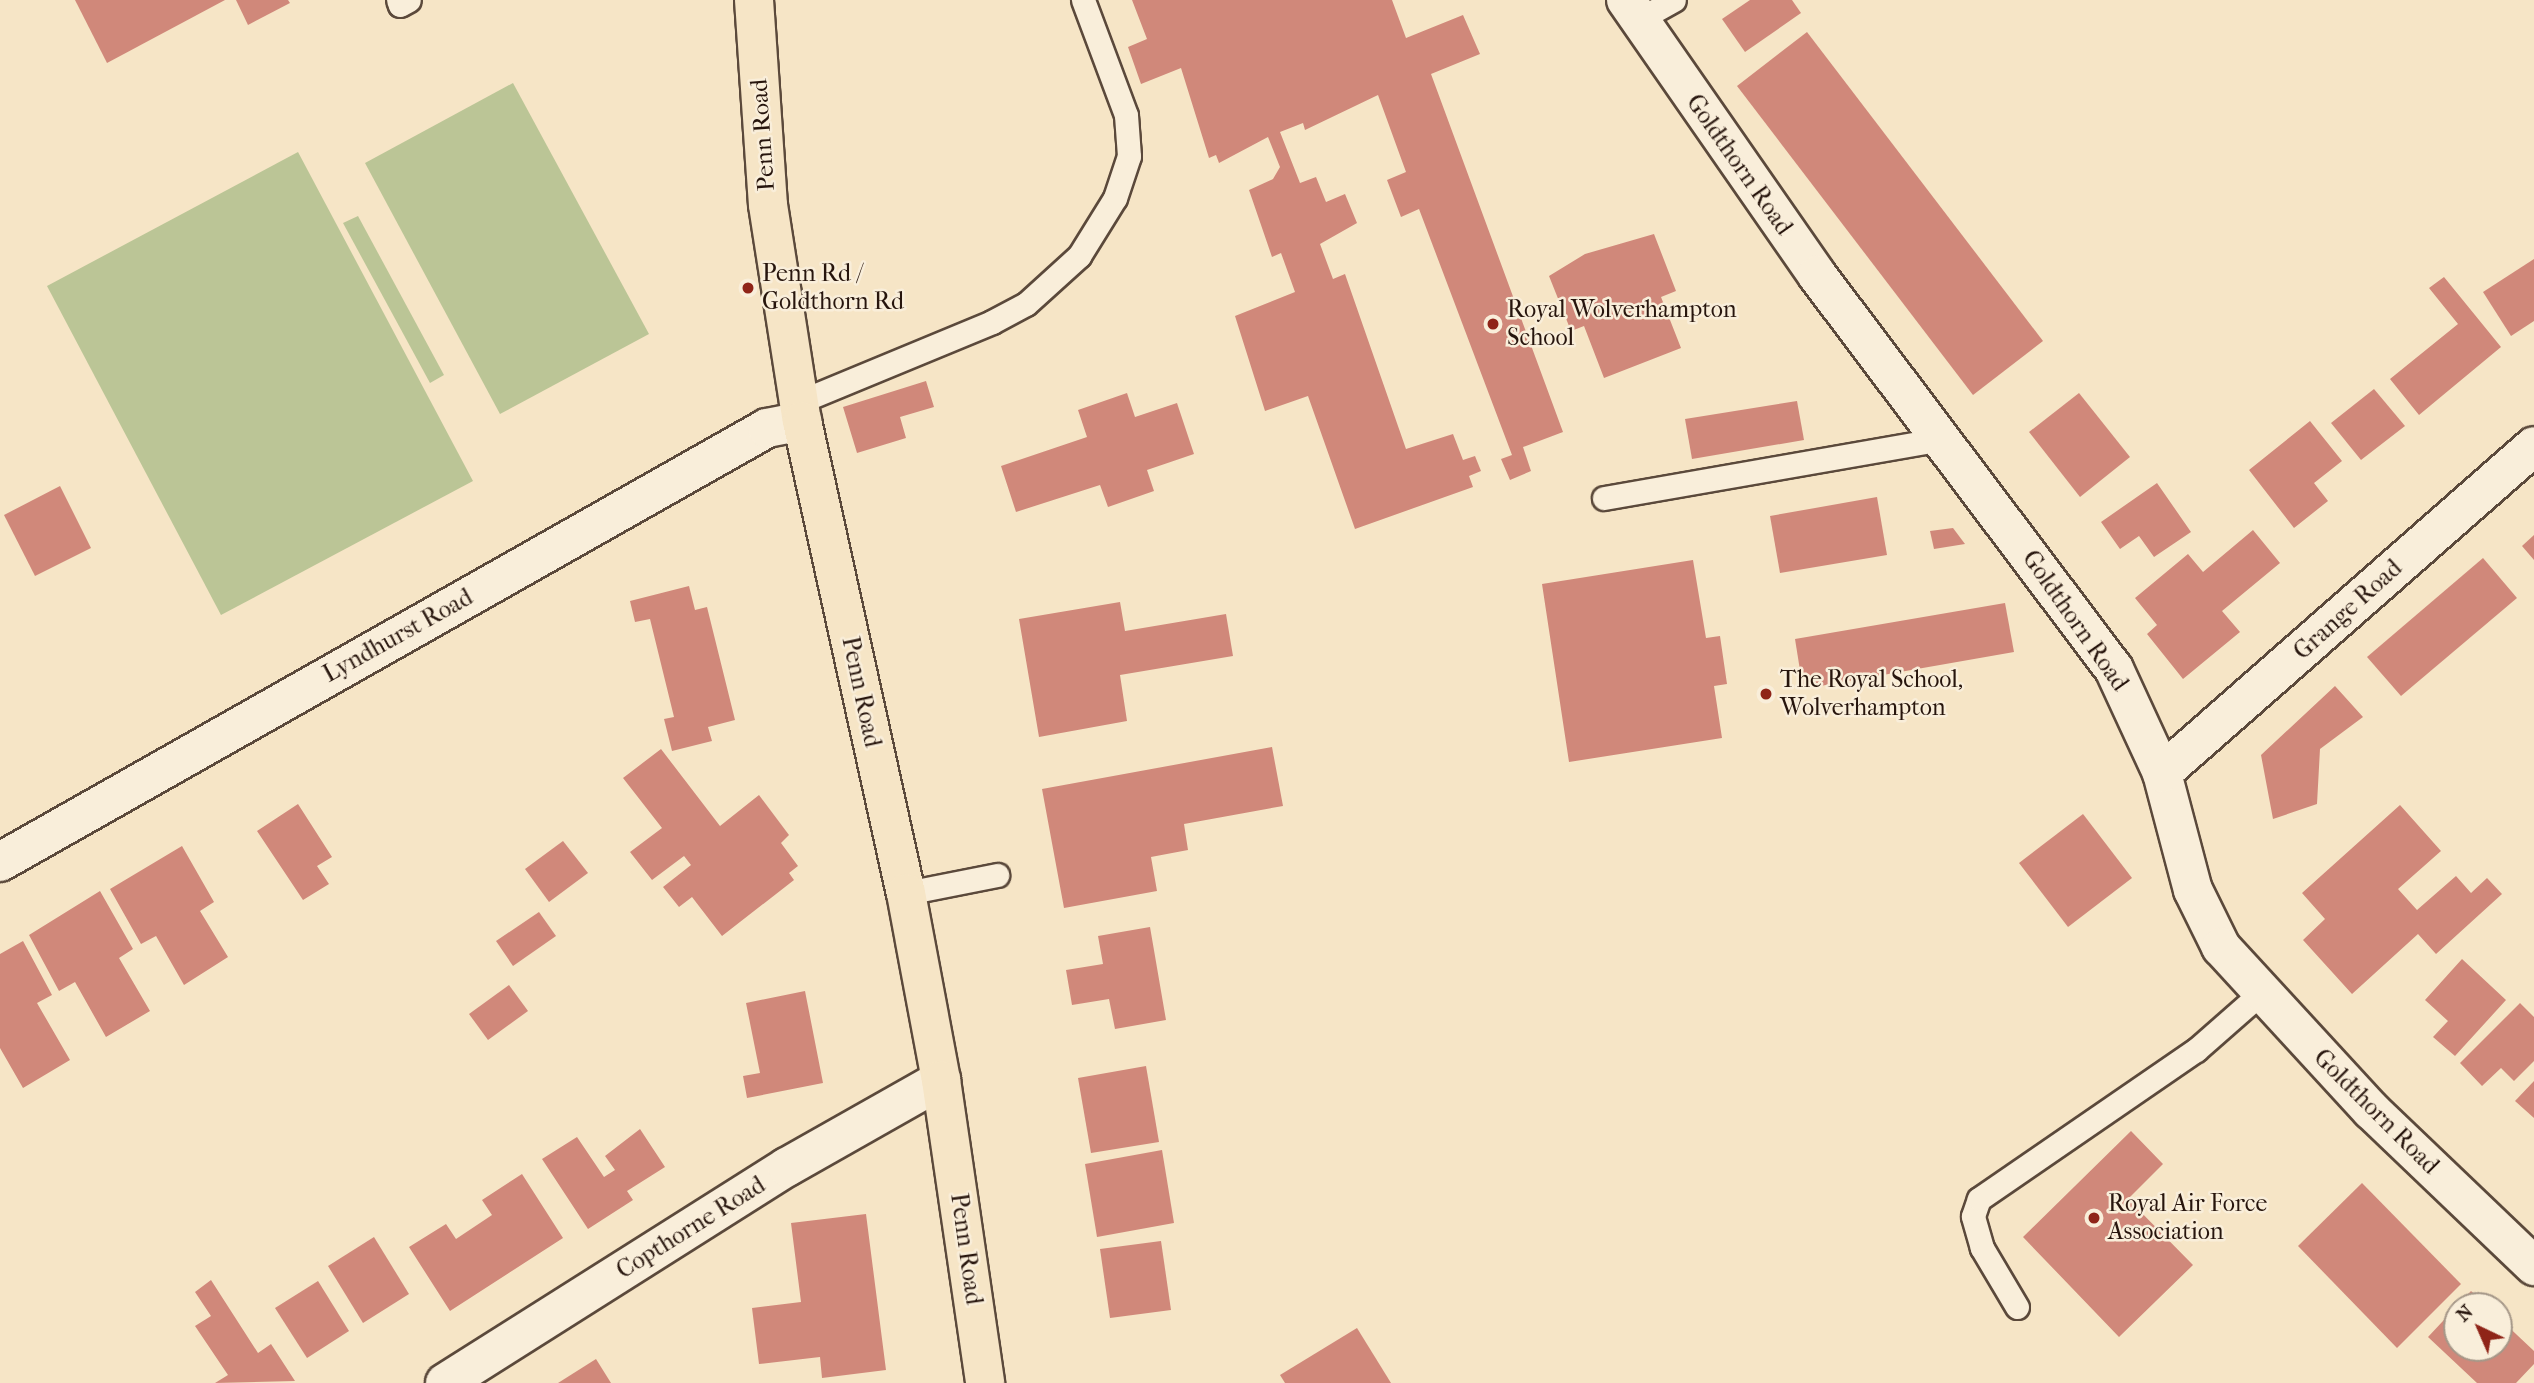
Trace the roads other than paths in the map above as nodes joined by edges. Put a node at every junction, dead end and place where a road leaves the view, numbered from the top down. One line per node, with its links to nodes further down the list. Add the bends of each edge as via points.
1 (398, 0): 2 (lane, via 400,5)
2 (410, 0)
3 (754, 0): 7 (highway, Penn Road, via 768,205)
4 (1083, 0): 7 (lane, via 1126,115 1129,156 1115,198 1079,256 1026,304)
5 (1674, 0): 6 (lane)
6 (1632, 10): 8 (street, Goldthorn Road, via 1817,275)
7 (800, 411): 12 (street, Lyndhurst Road); 14 (highway, Penn Road)
8 (1943, 439): 10 (lane); 11 (street, Goldthorn Road, via 2114,669)
9 (2534, 446): 11 (street, Grange Road)
10 (1604, 498)
11 (2162, 773): 15 (street, Goldthorn Road, via 2193,890 2221,947)
12 (0, 862)
13 (997, 875): 14 (lane)
14 (906, 893): 16 (highway, Penn Road)
15 (2262, 992): 17 (street, Goldthorn Road, via 2371,1110); 18 (lane, via 2196,1051 1979,1199 1973,1216 1982,1248)
16 (941, 1080): 19 (street, Copthorne Road, via 787,1167); 20 (highway, Penn Road)
17 (2531, 1258)
18 (2017, 1307)
19 (445, 1383)
20 (985, 1383)

